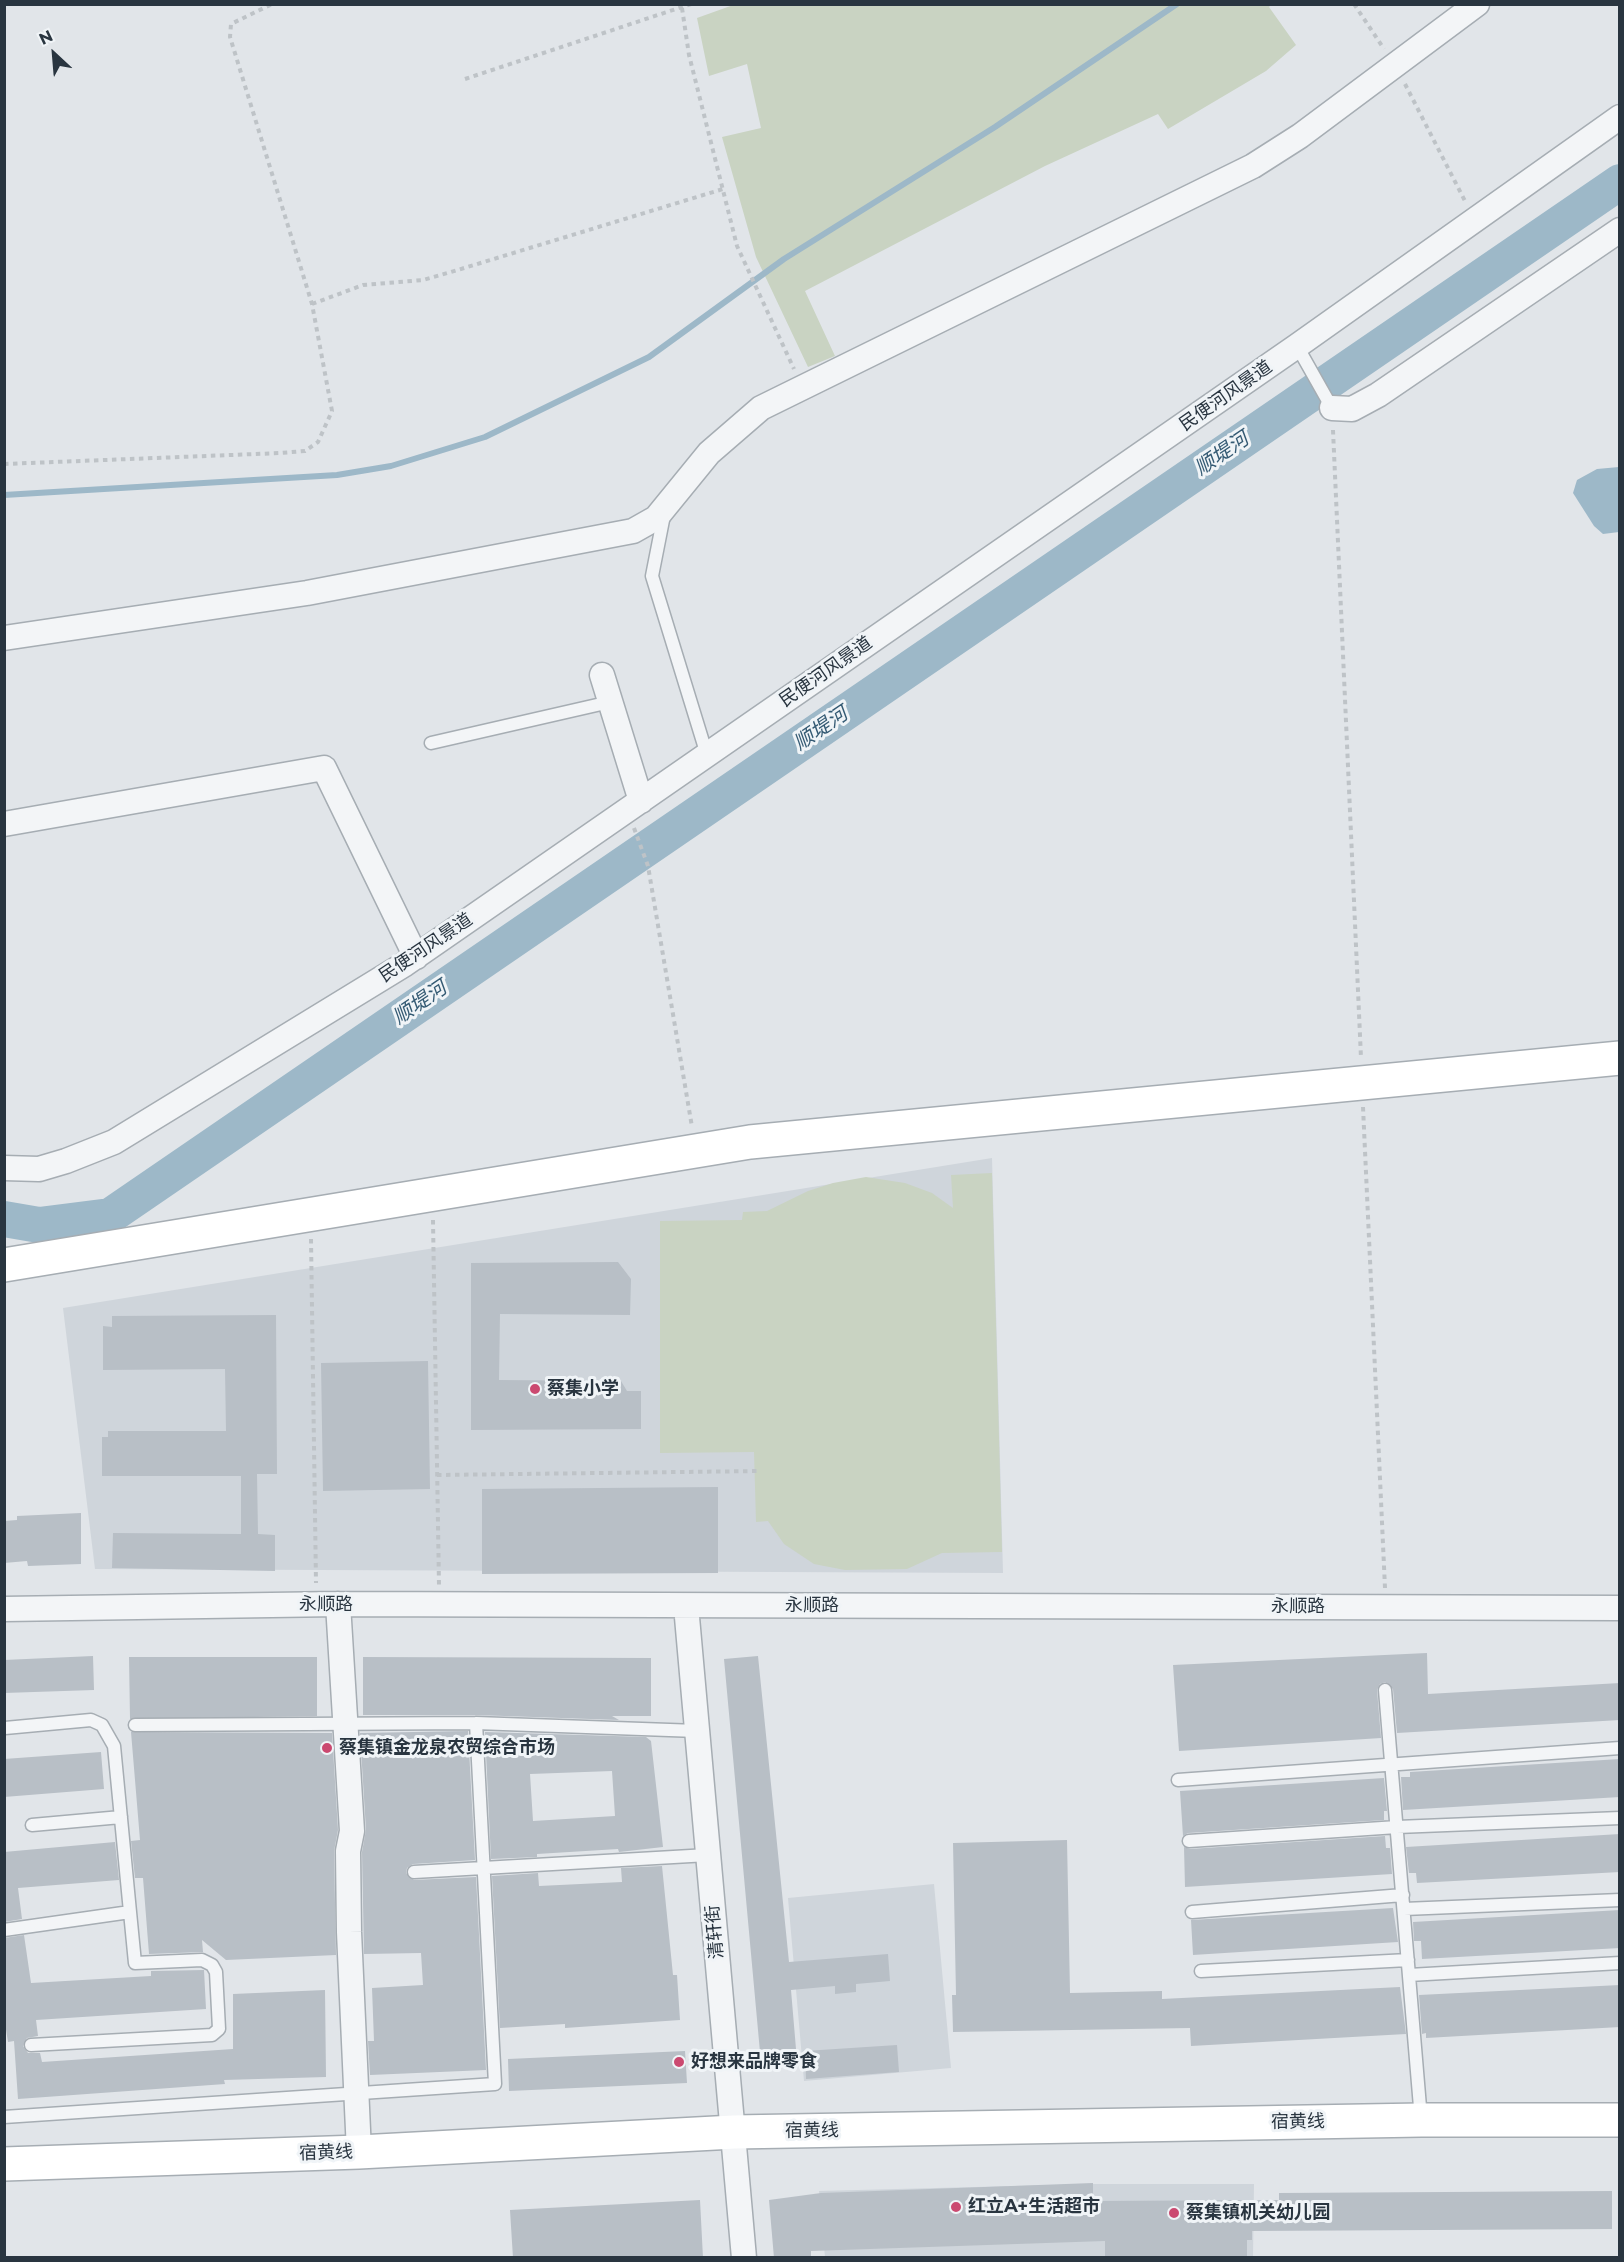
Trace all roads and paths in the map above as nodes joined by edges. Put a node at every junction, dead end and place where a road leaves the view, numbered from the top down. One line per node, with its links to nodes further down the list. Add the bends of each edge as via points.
1 (272, 4): 12 (path, via 231,24 230,36)
2 (691, 4): 5 (path)
3 (1354, 4): 6 (path)
4 (1477, 4): 6 (street)
5 (682, 8): 7 (path); 9 (path, via 689,56)
6 (1395, 65): 10 (path); 14 (street, via 1253,166)
7 (465, 79)
8 (1620, 117): 10 (street, 民便河风景道)
9 (723, 189): 12 (path, via 423,280 363,285); 14 (path, via 737,246)
10 (1474, 220): 13 (street, 民便河风景道)
11 (1620, 230): 15 (street, via 1378,395 1352,409)
12 (312, 304): 16 (path, via 332,411 318,442 305,451)
13 (1297, 347): 15 (lane); 22 (street, 民便河风景道)
14 (802, 386): 17 (street, via 761,408 709,453)
15 (1332, 408): 27 (path)
16 (4, 464)
17 (666, 505): 18 (street, via 656,518 633,531 307,593); 22 (lane, via 652,576)
18 (4, 638)
19 (602, 675): 20 (street)
20 (610, 702): 21 (lane); 23 (street)
21 (431, 743)
22 (707, 755): 23 (street, 民便河风景道)
23 (637, 812): 25 (street, 民便河风景道); 28 (path)
24 (4, 824): 25 (street, via 324,768)
25 (416, 957): 29 (street, 民便河风景道, via 114,1142 39,1169)
26 (1620, 1058): 27 (street)
27 (1362, 1083): 28 (street, via 750,1142); 38 (path)
28 (696, 1151): 30 (street)
29 (4, 1168)
30 (432, 1196): 31 (street); 34 (path)
31 (311, 1214): 32 (street); 35 (path)
32 (4, 1264)
33 (760, 1471): 34 (path)
34 (437, 1475): 36 (path)
35 (327, 1604): 36 (street, 永顺路); 40 (street, 永顺路); 43 (street)
36 (439, 1605): 37 (street, 永顺路)
37 (686, 1606): 38 (street, 永顺路); 46 (street, 清轩街)
38 (1386, 1607): 39 (street, 永顺路)
39 (1620, 1608)
40 (4, 1609)
41 (1385, 1690): 48 (lane)
42 (476, 1723): 43 (lane); 46 (lane); 56 (lane)
43 (345, 1724): 44 (lane); 69 (street)
44 (135, 1725)
45 (5, 1728): 50 (lane, via 91,1720 102,1725 114,1746)
46 (697, 1731): 55 (street, 清轩街)
47 (1620, 1748): 48 (lane)
48 (1391, 1764): 49 (lane); 53 (lane)
49 (1178, 1780)
50 (121, 1816): 52 (lane); 61 (lane)
51 (1620, 1818): 53 (lane)
52 (32, 1825)
53 (1397, 1827): 54 (lane); 58 (lane)
54 (1189, 1841)
55 (708, 1856): 56 (lane); 73 (street, 清轩街)
56 (484, 1868): 57 (lane); 69 (lane, via 495,2084)
57 (414, 1872)
58 (1402, 1895): 60 (lane); 62 (lane)
59 (1620, 1900): 60 (lane)
60 (1404, 1909): 64 (lane)
61 (130, 1912): 63 (lane); 68 (lane, via 135,1963 202,1960 212,1965 216,1972 219,2029 212,2035)
62 (1192, 1912)
63 (4, 1930)
64 (1408, 1960): 66 (lane); 67 (lane)
65 (1620, 1963): 67 (lane)
66 (1202, 1971)
67 (1409, 1975): 71 (lane)
68 (32, 2045)
69 (356, 2091): 70 (lane); 74 (street)
70 (4, 2117)
71 (1422, 2120): 72 (street, 宿黄线); 73 (street, 宿黄线)
72 (1620, 2120)
73 (734, 2132): 74 (street, 宿黄线); 76 (street, 清轩街)
74 (359, 2152): 75 (street, 宿黄线)
75 (4, 2164)
76 (744, 2258)

